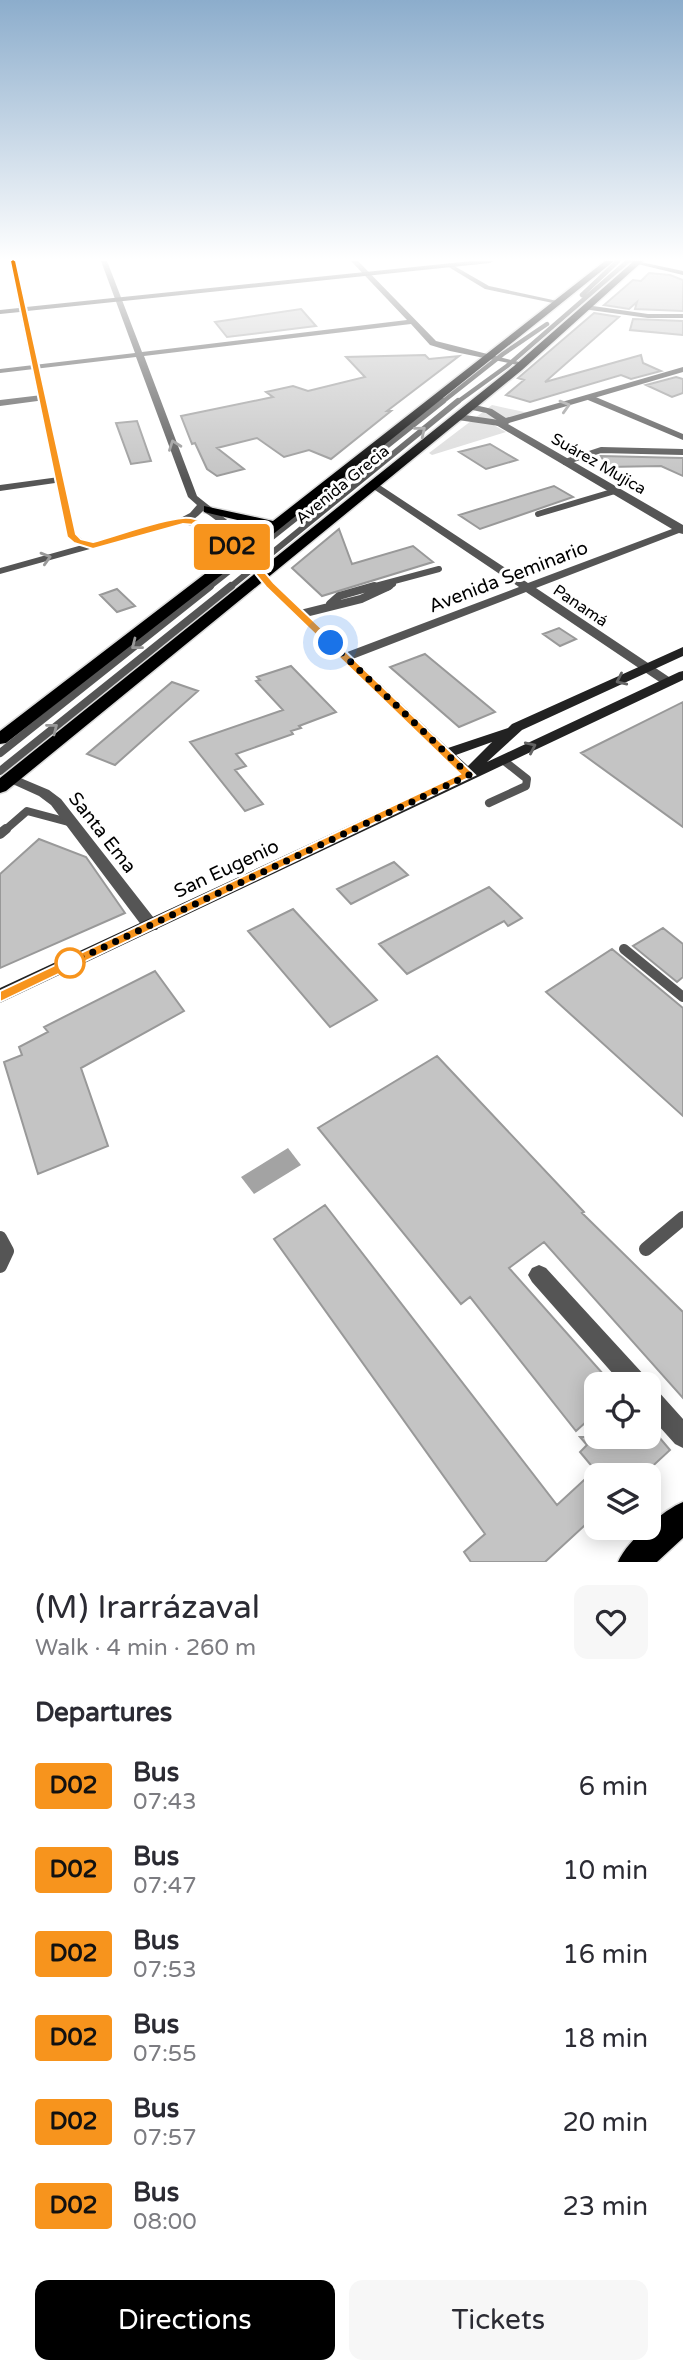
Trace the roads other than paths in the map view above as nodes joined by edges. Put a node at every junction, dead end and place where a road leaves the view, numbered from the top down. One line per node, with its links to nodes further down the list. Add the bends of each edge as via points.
1 (29, 334): 12 (main road)
2 (132, 334): 9 (street)
3 (311, 334): 9 (street)
4 (425, 334): 10 (street, via 438,345)
5 (521, 334): 10 (main road, Avenida Grecia)
6 (533, 334): 10 (lane)
7 (551, 334): 11 (lane)
8 (553, 334): 11 (main road, Avenida Grecia)
9 (140, 354): 12 (street); 28 (street, one-way to 9, via 192,497)
10 (493, 358): 11 (street); 31 (main road, Avenida Grecia); 34 (lane)
11 (518, 363): 18 (main road, Avenida Grecia); 34 (lane, one-way to 11, via 473,389)
12 (36, 367): 14 (street); 15 (main road)
13 (683, 369): 16 (street)
14 (0, 371)
15 (41, 398): 17 (street); 24 (main road)
16 (591, 398): 20 (street, one-way to 16); 21 (street)
17 (0, 403)
18 (471, 407): 19 (main road, Avenida Grecia); 20 (street, via 489,411)
19 (458, 417): 20 (street); 25 (main road, Avenida Grecia)
20 (502, 423): 23 (street, Suárez Mujica)
21 (683, 437)
22 (683, 452): 23 (lane, via 601,450)
23 (565, 462): 27 (street, Suárez Mujica)
24 (59, 480): 26 (street); 33 (main road, via 71,535)
25 (372, 484): 34 (main road, Avenida Grecia); 37 (street, Panamá)
26 (0, 488)
27 (615, 491): 29 (lane); 32 (street, Suárez Mujica)
28 (205, 508): 30 (street); 31 (main road); 34 (street, via 232,529)
29 (538, 514)
30 (178, 522): 33 (main road); 34 (main road, via 203,524)
31 (275, 525): 34 (main road, Avenida Grecia)
32 (682, 529): 37 (street, Avenida Seminario)
33 (93, 545): 36 (street, one-way to 33)
34 (251, 563): 38 (main road); 45 (main road, Avenida Grecia); 47 (lane, one-way to 47); 50 (main road, Avenida Grecia, one-way to 34)
35 (439, 569): 38 (lane)
36 (0, 571)
37 (526, 587): 40 (street, Avenida Seminario); 41 (street, Panamá)
38 (301, 614): 40 (main road)
39 (683, 651): 41 (main road, San Eugenio)
40 (346, 657): 46 (main road)
41 (646, 668): 43 (street, Panamá); 44 (main road, San Eugenio, one-way to 44)
42 (683, 675): 43 (main road, San Eugenio)
43 (667, 682): 48 (main road, San Eugenio, one-way to 43)
44 (517, 727): 46 (main road); 49 (main road, San Eugenio)
45 (0, 739)
46 (445, 752): 49 (main road)
47 (0, 753)
48 (503, 760): 49 (main road, San Eugenio); 51 (lane, via 527,779 526,786)
49 (469, 775): 54 (main road, San Eugenio)
50 (4, 779): 52 (street, Santa Ema, via 50,797)
51 (489, 803)
52 (72, 822): 53 (lane, via 27,811); 54 (street, Santa Ema)
53 (0, 834)
54 (150, 926): 56 (main road, San Eugenio)
55 (624, 949): 57 (lane)
56 (0, 996)
57 (683, 997)
58 (683, 1218): 60 (lane)
59 (0, 1238): 61 (lane, via 7,1251)
60 (646, 1248)
61 (0, 1266)
62 (539, 1275): 63 (street)
63 (626, 1372)
64 (661, 1411): 65 (street)
65 (683, 1436)
66 (683, 1517): 67 (main road)
67 (634, 1562)

